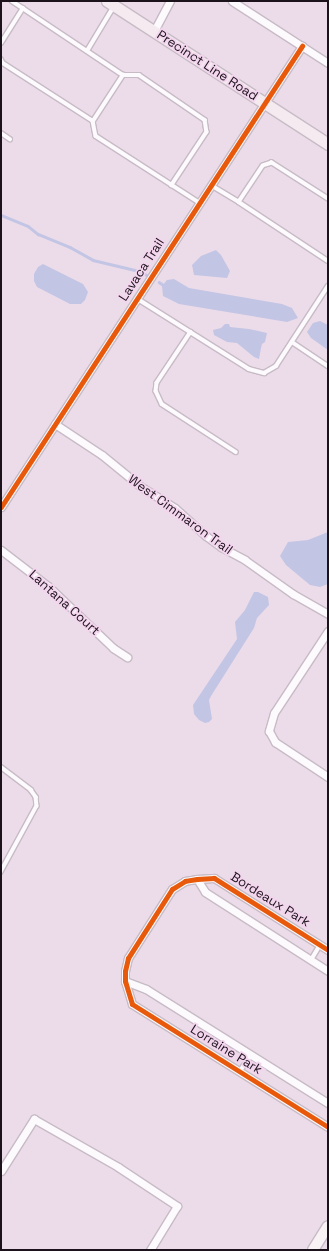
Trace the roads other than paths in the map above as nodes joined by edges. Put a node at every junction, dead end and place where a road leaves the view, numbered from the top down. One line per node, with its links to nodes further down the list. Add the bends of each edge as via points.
1 (12, 1): 5 (lane)
2 (170, 1): 6 (street)
3 (237, 2): 8 (street)
4 (111, 3): 6 (main road, Precinct Line Road); 9 (lane)
5 (23, 8): 7 (lane); 9 (lane)
6 (154, 31): 13 (main road, Precinct Line Road)
7 (1, 43)
8 (302, 46): 11 (street); 13 (street, Lavaca Trail)
9 (87, 51): 12 (lane)
10 (1, 59): 14 (lane, via 3,63)
11 (328, 63)
12 (123, 75): 14 (lane); 18 (lane, via 140,75 205,120 206,132)
13 (265, 103): 17 (main road, Precinct Line Road); 19 (street, Lavaca Trail)
14 (93, 121): 18 (lane, via 96,136)
15 (1, 133): 16 (lane)
16 (10, 139)
17 (328, 144)
18 (172, 185): 22 (lane)
19 (211, 185): 21 (lane); 22 (street, Lavaca Trail)
20 (328, 199): 21 (lane, via 272,164 263,166)
21 (239, 202): 23 (lane)
22 (200, 203): 25 (street, Lavaca Trail)
23 (328, 261)
24 (328, 286): 27 (lane)
25 (137, 298): 26 (lane); 29 (street, Lavaca Trail)
26 (191, 332): 27 (lane, via 249,369 264,373 276,366); 30 (lane, via 157,383 156,391 162,404)
27 (292, 342): 28 (lane)
28 (328, 366)
29 (55, 424): 31 (street, Lavaca Trail); 33 (street, West Cimmaron Trail, via 102,455 140,486 175,508 221,547)
30 (236, 452)
31 (1, 507)
32 (1, 550): 35 (street, Lantana Court, via 48,586 113,648)
33 (328, 614)
34 (328, 631): 37 (street, via 274,713 269,731 275,742)
35 (127, 657)
36 (1, 767): 38 (lane, via 31,790 36,797 37,806)
37 (328, 777)
38 (1, 872)
39 (197, 879): 40 (street, Bordeaux Park, via 214,878); 42 (street, via 205,892); 44 (street, Bordeaux Park, via 185,881 172,889 158,908 128,958)
40 (320, 945): 41 (street, Bordeaux Park); 42 (lane)
41 (328, 950)
42 (311, 960): 43 (street)
43 (328, 971)
44 (125, 982): 45 (street, Lorraine Park, via 146,989); 46 (street, Lorraine Park, via 132,1004)
45 (251, 1055): 46 (lane); 47 (street, Lorraine Park)
46 (240, 1071): 48 (street, Lorraine Park)
47 (328, 1103)
48 (328, 1127)
49 (1, 1171): 51 (street, via 34,1119 118,1167 177,1206)
50 (328, 1226): 52 (main road)
51 (150, 1250)
52 (313, 1250)

